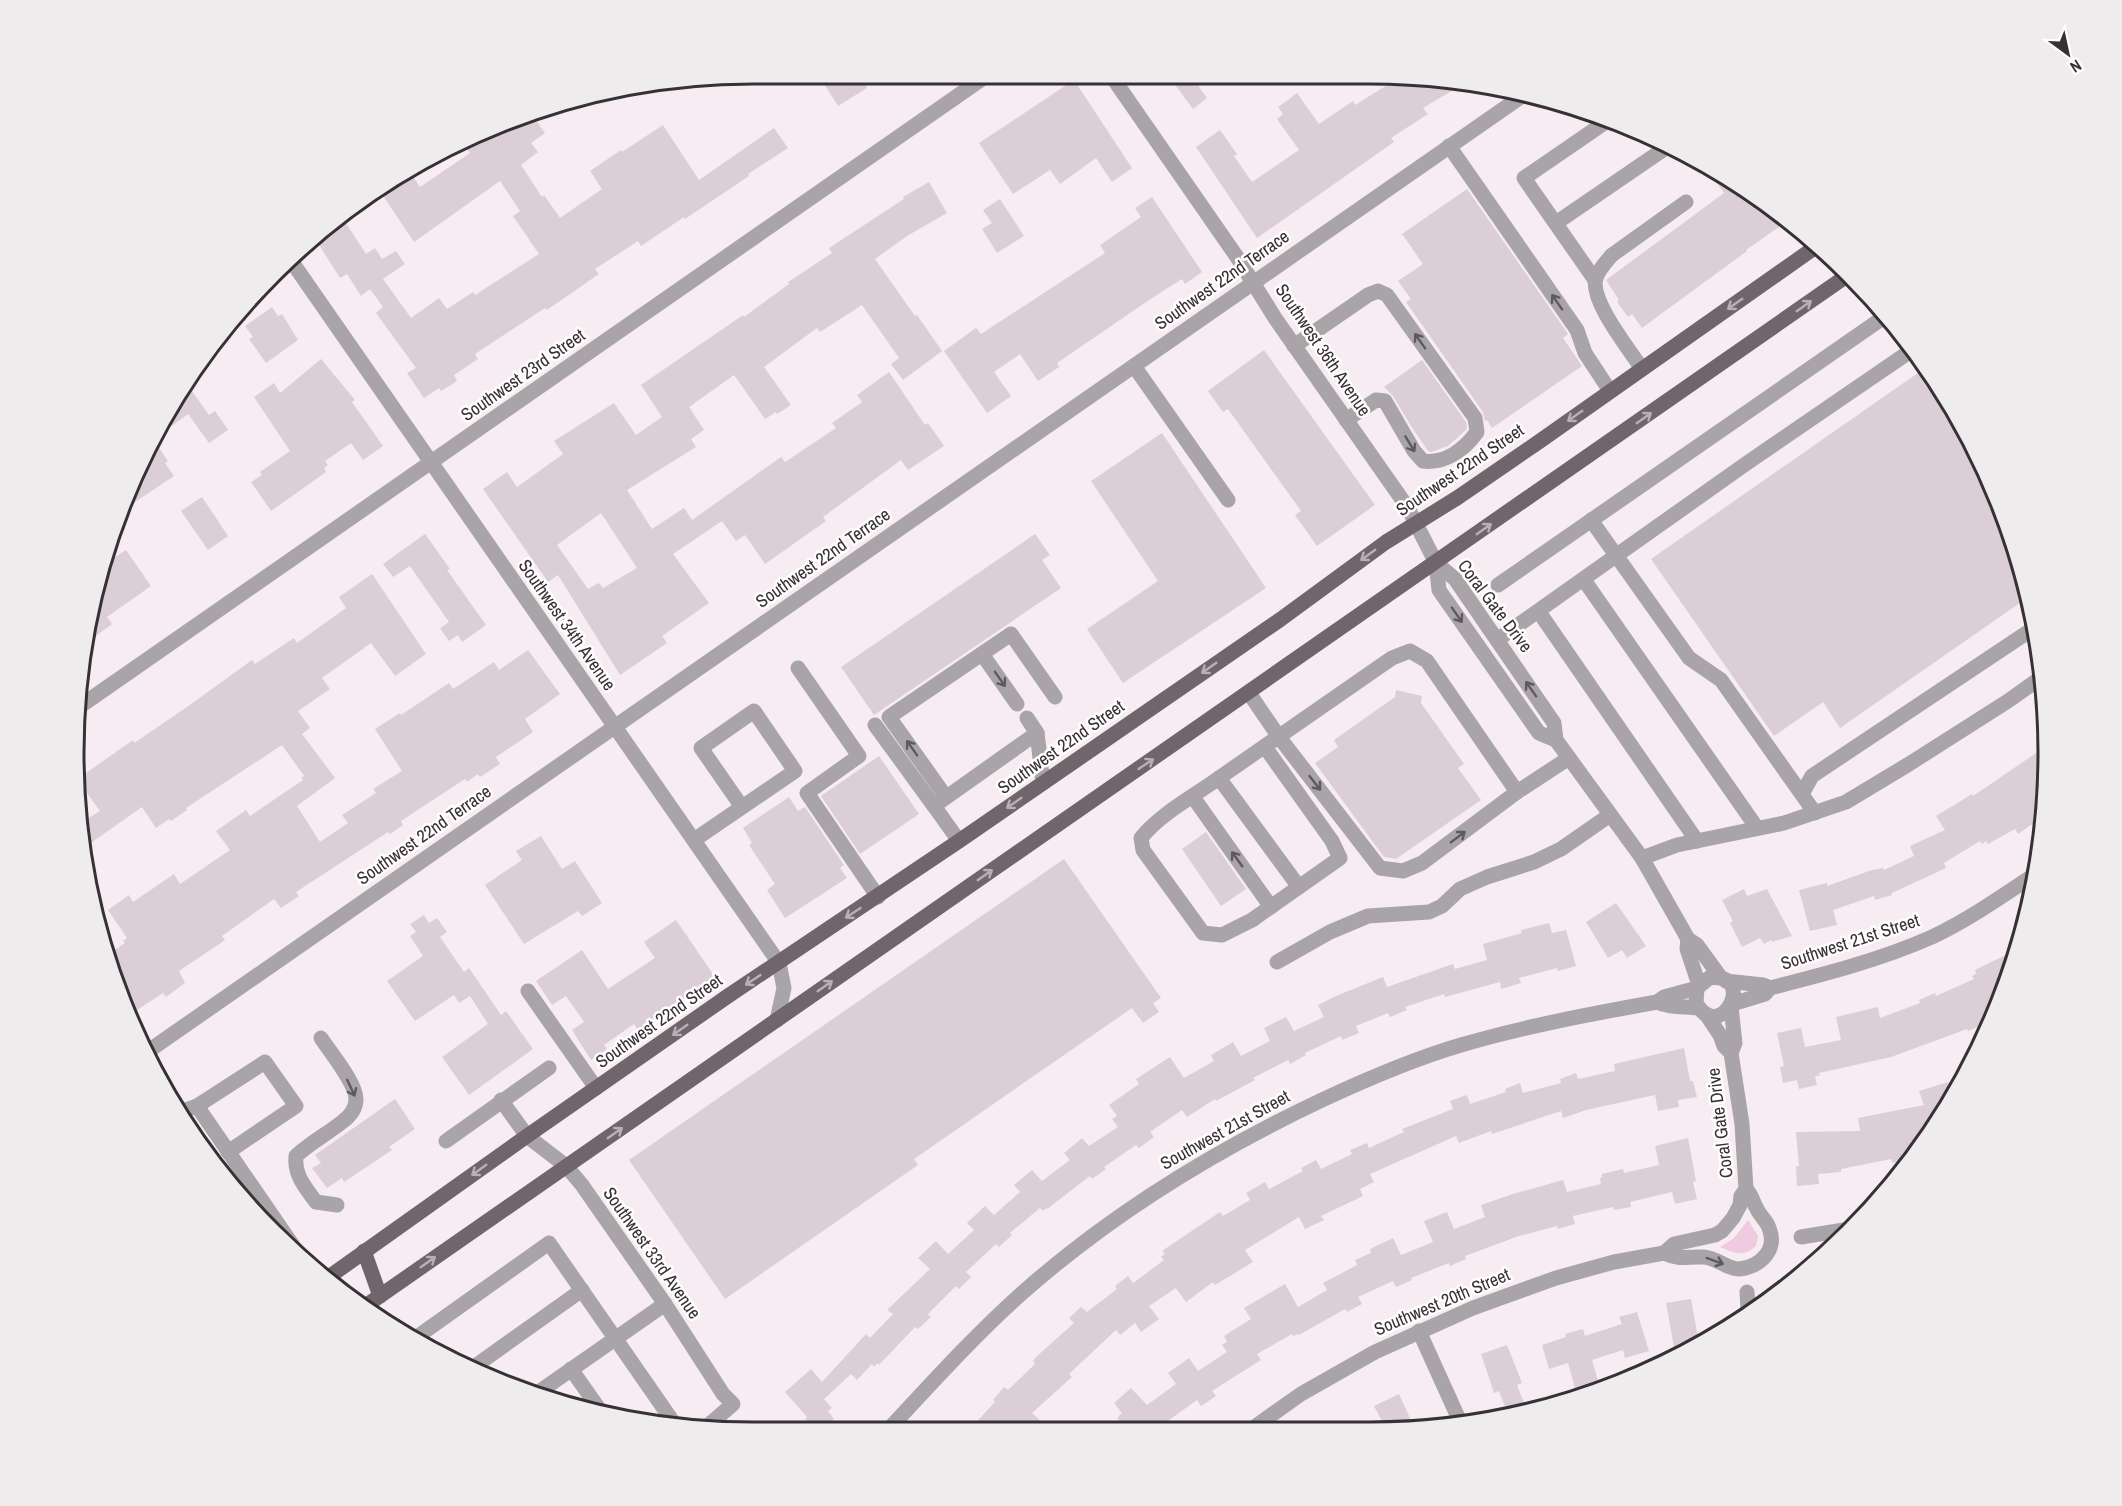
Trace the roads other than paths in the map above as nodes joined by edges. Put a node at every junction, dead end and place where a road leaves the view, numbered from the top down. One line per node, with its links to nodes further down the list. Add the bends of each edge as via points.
1 (975, 84): 21 (street, Southwest 23rd Street)
2 (1117, 84): 13 (street, Southwest 36th Avenue)
3 (1515, 101): 5 (street, Southwest 22nd Terrace)
4 (1600, 126): 8 (street, via 1524,178)
5 (1449, 146): 13 (street, Southwest 22nd Terrace); 19 (street, one-way to 5, via 1585,353 1577,330)
6 (1661, 151): 8 (street)
7 (1686, 202): 11 (street, via 1612,255)
8 (1556, 224): 11 (street)
9 (1811, 251): 18 (main road, Southwest 22nd Street, one-way to 18)
10 (295, 266): 21 (street, Southwest 34th Avenue)
11 (1595, 280): 18 (street, via 1600,304)
12 (1842, 280): 26 (main road, one-way to 12)
13 (1253, 282): 15 (street, Southwest 36th Avenue); 17 (street, Southwest 22nd Terrace)
14 (1879, 321): 23 (street)
15 (1294, 346): 20 (street, Southwest 36th Avenue); 20 (street, one-way to 15, via 1376,400 1385,401 1413,451 1423,461 1436,463 1470,442 1477,432 1475,418 1387,294 1378,291 1368,295)
16 (1906, 354): 25 (street)
17 (1134, 366): 22 (street); 41 (street, Southwest 22nd Terrace)
18 (1642, 369): 19 (main road, Southwest 22nd Street)
19 (1610, 391): 24 (main road, Southwest 22nd Street, one-way to 24)
20 (1346, 420): 24 (street, Southwest 36th Avenue)
21 (431, 463): 37 (street, Southwest 23rd Street); 41 (street, Southwest 34th Avenue)
22 (1228, 500)
23 (1591, 520): 25 (street); 28 (street)
24 (1417, 523): 26 (street, Southwest 36th Avenue); 48 (main road, Southwest 22nd Street, one-way to 48)
25 (1617, 555): 27 (street); 50 (street, via 1689,658 1721,680)
26 (1436, 563): 31 (street, Coral Gate Drive, via 1455,579); 35 (main road); 44 (street, Coral Gate Drive, one-way to 44, via 1439,590 1539,733)
27 (1584, 580): 29 (street); 56 (street)
28 (1498, 585)
29 (1539, 612): 31 (street); 59 (street)
30 (2027, 633): 50 (street, via 1812,776)
31 (1497, 640): 44 (street, Coral Gate Drive, one-way to 31, via 1554,723)
32 (982, 654): 36 (street, via 1011,634); 38 (street, one-way to 38); 52 (street, one-way to 32, via 890,717)
33 (798, 668): 63 (street, via 860,756 807,793)
34 (2034, 682): 54 (street, via 1900,770 1846,802)
35 (1249, 693): 43 (street); 75 (main road, one-way to 35)
36 (1055, 697)
37 (86, 702)
38 (1017, 704)
39 (1027, 718): 42 (street)
40 (875, 725): 52 (street)
41 (615, 727): 57 (street, Southwest 34th Avenue); 77 (street, Southwest 22nd Terrace)
42 (1037, 733): 48 (street); 52 (street)
43 (1279, 737): 45 (street); 49 (street, one-way to 49, via 1380,868 1403,872 1422,863); 49 (street, via 1392,658 1410,651 1427,661)
44 (1556, 740): 46 (street, Coral Gate Drive)
45 (1265, 747): 47 (street); 62 (street, via 1340,858)
46 (1569, 758): 49 (street); 55 (street, Coral Gate Drive)
47 (1220, 778): 51 (street); 62 (street)
48 (1043, 783): 58 (main road, Southwest 22nd Street, one-way to 58)
49 (1517, 792)
50 (1802, 794): 54 (street)
51 (1192, 797): 64 (street, one-way to 51); 64 (street, via 1149,827 1141,838 1143,850 1203,933 1222,935)
52 (940, 802): 58 (street)
53 (742, 807): 53 (street, via 795,771 754,711 700,748); 57 (street)
54 (1815, 813): 56 (street)
55 (1610, 815): 60 (street, Coral Gate Drive); 66 (street, via 1561,849 1460,889 1429,912 1368,916)
56 (1757, 828): 59 (street)
57 (694, 840): 67 (street, Southwest 34th Avenue)
58 (959, 841): 63 (main road, Southwest 22nd Street)
59 (1697, 841): 60 (street)
60 (1642, 858): 65 (street, Coral Gate Drive)
61 (2026, 881): 70 (street, Southwest 21st Street, via 1931,937 1857,964)
62 (1299, 887): 64 (street)
63 (878, 897): 67 (main road, Southwest 22nd Street, one-way to 67)
64 (1271, 907)
65 (1688, 939): 68 (street, Coral Gate Drive); 69 (street, Coral Gate Drive, via 1687,949)
66 (1277, 962)
67 (779, 963): 75 (street, Southwest 34th Avenue, via 784,988); 80 (main road, Southwest 22nd Street, one-way to 80)
68 (1724, 980): 69 (street, via 1709,978); 70 (street, Southwest 21st Street); 73 (street, via 1733,992)
69 (1698, 986): 72 (street, Southwest 21st Street); 74 (street, via 1695,998)
70 (1770, 988): 73 (street, Southwest 21st Street, via 1765,994)
71 (528, 991): 80 (street)
72 (1657, 1002): 74 (street, Southwest 21st Street); 114 (street, Southwest 21st Street, via 1554,1021 1441,1051 1344,1090 1231,1146 1139,1203 1040,1278)
73 (1731, 1005): 74 (street, via 1717,1015); 78 (street, Coral Gate Drive, via 1735,1043)
74 (1702, 1011): 78 (street, Coral Gate Drive)
75 (777, 1020): 87 (main road, one-way to 75)
76 (321, 1038): 89 (street, one-way to 89, via 352,1086 356,1098 354,1111 296,1156 295,1167 316,1202)
77 (153, 1048)
78 (1731, 1053): 88 (street, Coral Gate Drive, via 1742,1124)
79 (549, 1068): 81 (street)
80 (596, 1088): 84 (main road, Southwest 22nd Street)
81 (501, 1100): 84 (street, Southwest 33rd Avenue); 85 (street)
82 (197, 1106): 83 (street); 86 (street); 86 (street, via 265,1062 296,1106)
83 (188, 1110)
84 (527, 1136): 87 (street, Southwest 33rd Avenue); 94 (main road, Southwest 22nd Street, one-way to 94)
85 (446, 1141)
86 (228, 1152): 90 (street)
87 (566, 1166): 100 (main road, one-way to 87); 102 (street, Southwest 33rd Avenue)
88 (1746, 1189): 91 (street, Coral Gate Drive); 96 (street, Coral Gate Drive, via 1753,1195 1771,1232 1772,1243)
89 (337, 1205)
90 (262, 1207)
91 (1729, 1224): 95 (street, Southwest 20th Street, via 1715,1235 1674,1244)
92 (1836, 1231): 93 (street)
93 (1801, 1237)
94 (364, 1251): 97 (main road, Southwest 22nd Street); 100 (main road)
95 (1664, 1253): 96 (street, Southwest 20th Street, one-way to 96, via 1676,1258 1706,1257 1736,1269 1751,1267); 104 (street, Southwest 20th Street, via 1547,1281)
96 (1763, 1259)
97 (333, 1274)
98 (582, 1290): 105 (street, via 549,1243); 106 (street); 107 (street)
99 (1747, 1292): 103 (street)
100 (380, 1296): 101 (main road)
101 (371, 1302)
102 (665, 1304): 106 (street); 113 (street, Southwest 33rd Avenue, via 733,1404)
103 (1748, 1304)
104 (1419, 1331): 112 (street); 115 (street, Southwest 20th Street, via 1324,1381)
105 (423, 1335)
106 (616, 1338): 108 (street); 111 (street)
107 (479, 1363)
108 (571, 1369): 109 (street); 110 (street)
109 (544, 1388)
110 (595, 1402)
111 (669, 1416)
112 (1457, 1416)
113 (713, 1421)
114 (896, 1422)
115 (1262, 1422)

